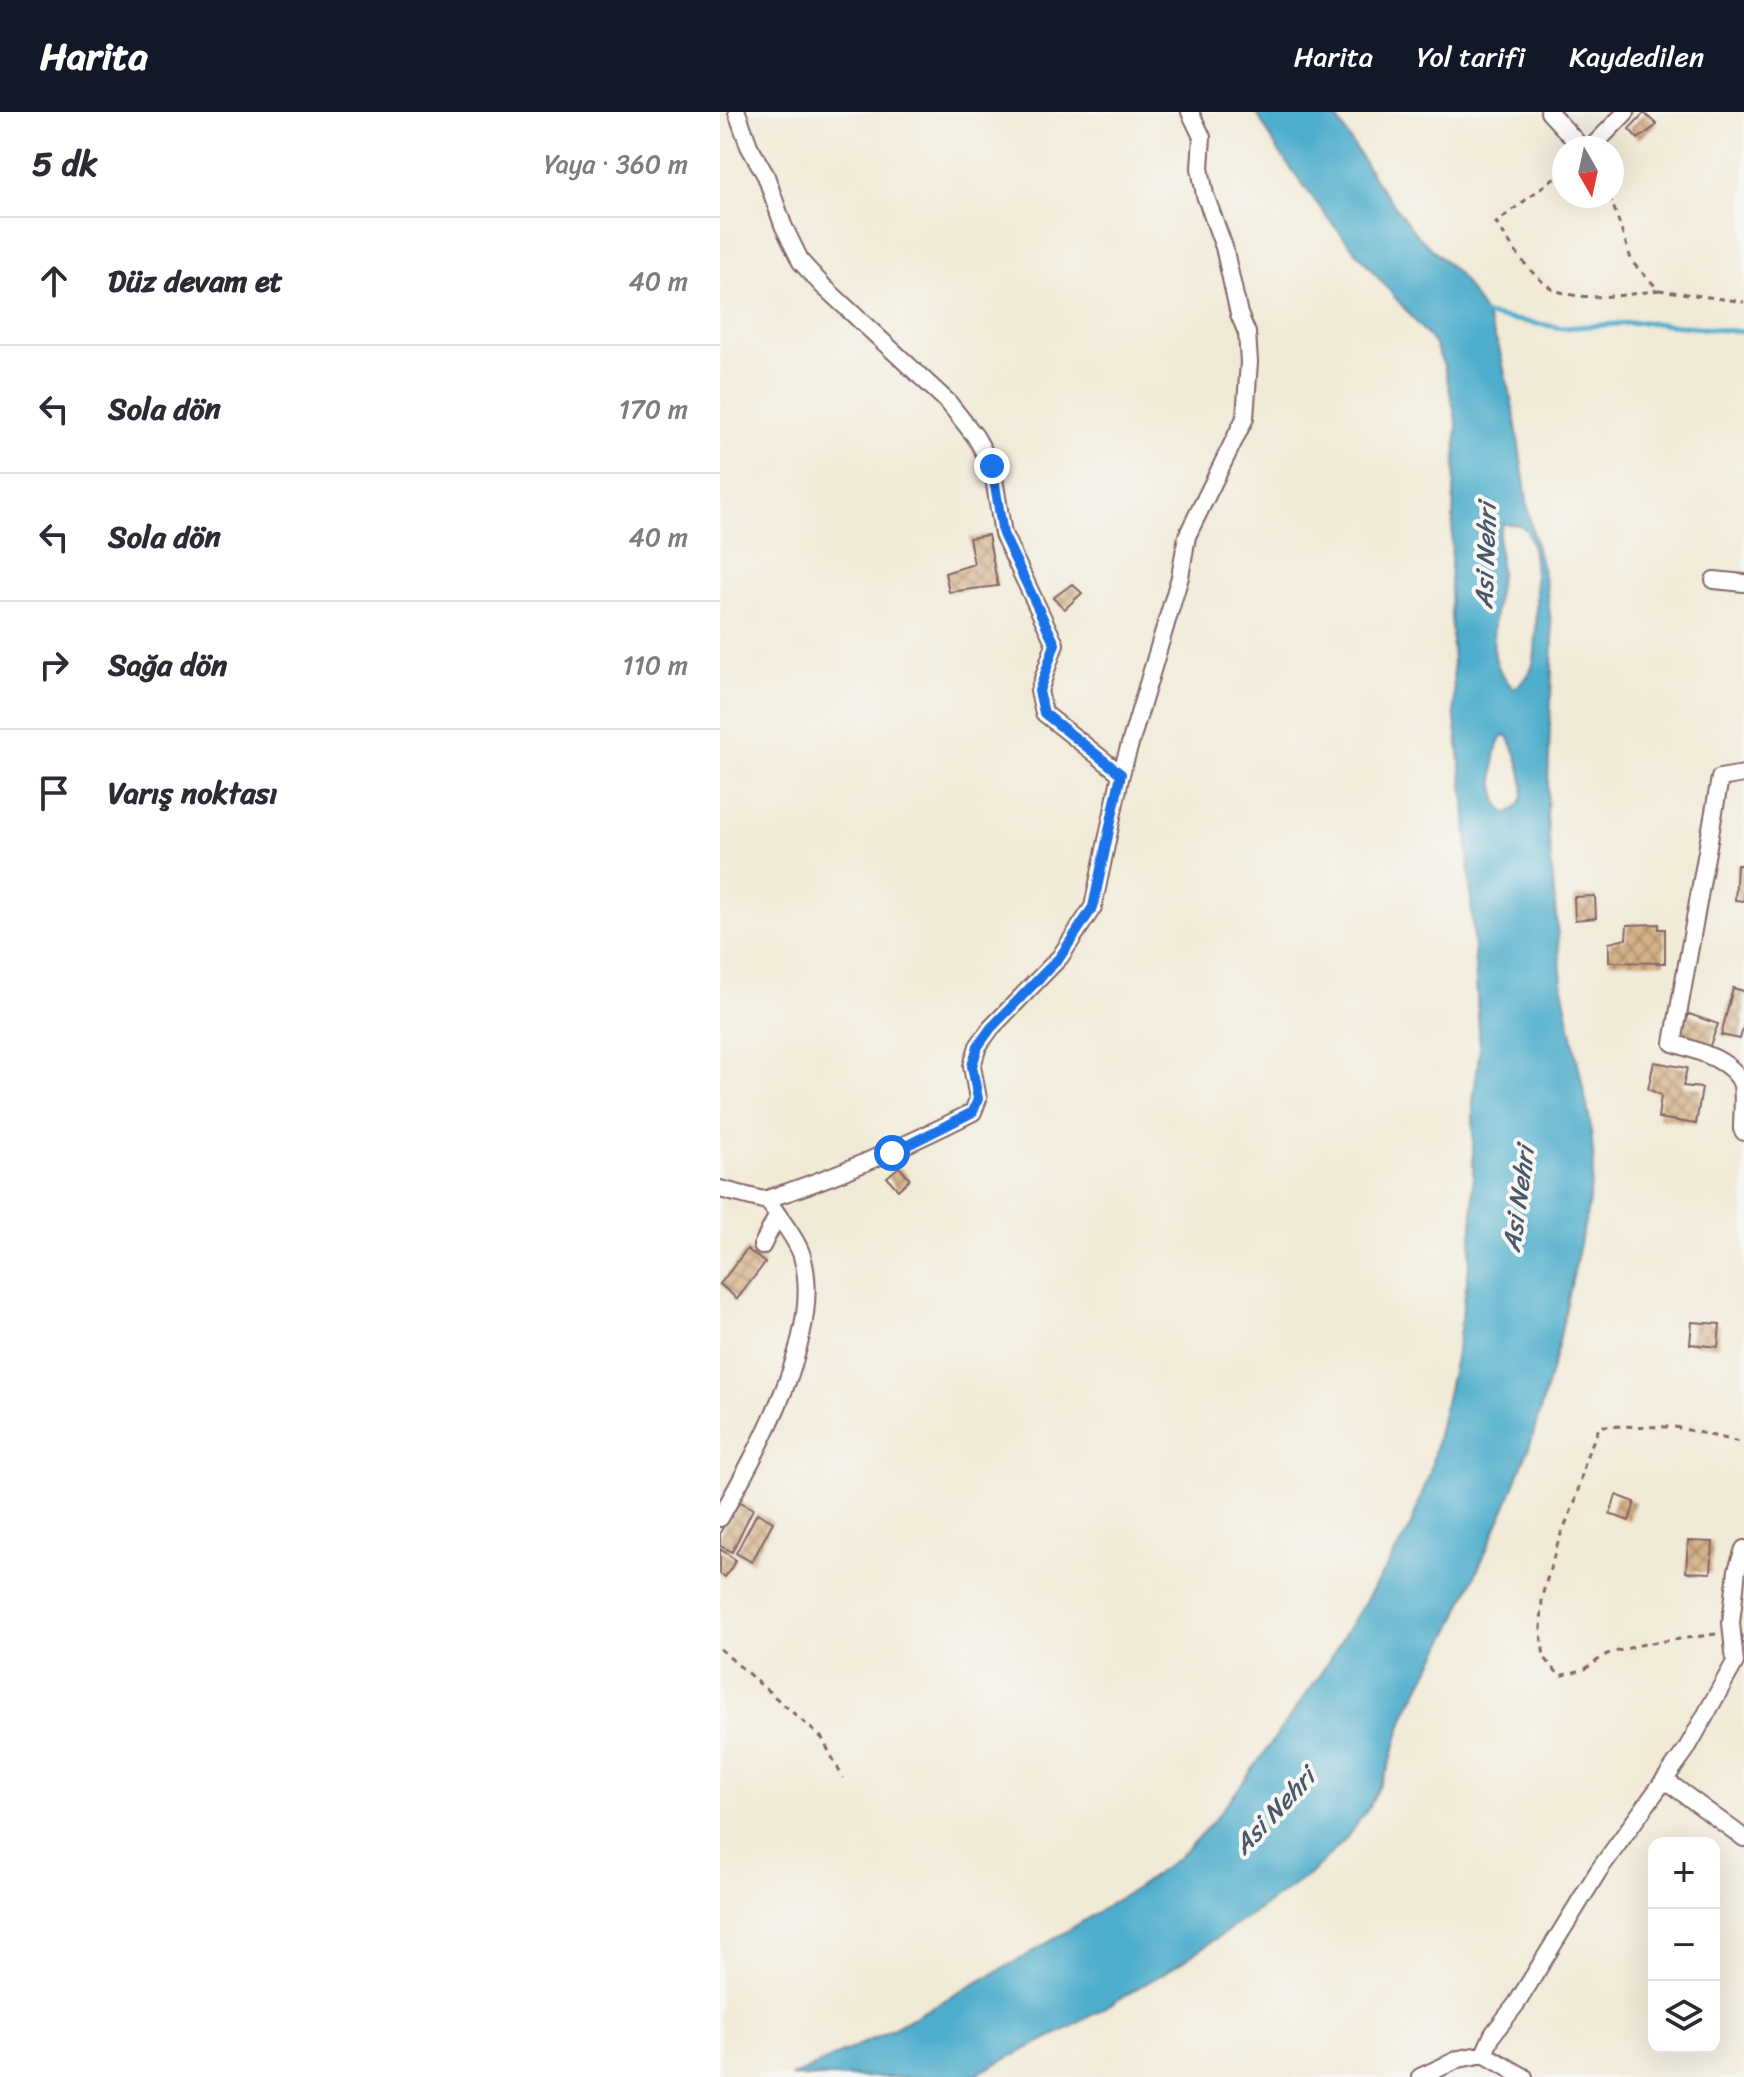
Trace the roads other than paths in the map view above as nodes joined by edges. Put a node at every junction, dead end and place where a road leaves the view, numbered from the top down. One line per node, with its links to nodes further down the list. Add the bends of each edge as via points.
1 (737, 112): 9 (street, via 801,262 948,402 975,436 992,466 1003,534 1055,644 1039,691 1044,713)
2 (1190, 112): 9 (street, via 1202,137 1205,195 1247,333 1245,418 1187,536 1180,577)
3 (1549, 112): 5 (street)
4 (1626, 112): 6 (street)
5 (1571, 136)
6 (1603, 136)
7 (1714, 580): 8 (street)
8 (1744, 583)
9 (1121, 774): 13 (street, via 1093,907 1060,957 978,1046 972,1066 978,1099 973,1112 892,1153)
10 (1744, 774): 11 (street, via 1720,778 1673,1043 1735,1071 1743,1087)
11 (1744, 1132)
12 (720, 1189): 13 (street)
13 (767, 1199): 14 (street)
14 (777, 1216): 15 (street); 16 (street, via 802,1255 804,1324 776,1412)
15 (762, 1246)
16 (720, 1518)
17 (1744, 1549): 18 (street, via 1732,1631 1735,1662)
18 (1665, 1780): 19 (street); 20 (street, via 1599,1870)
19 (1744, 1838)
20 (1484, 2054): 21 (street); 22 (street)
21 (1420, 2077)
22 (1524, 2077)

